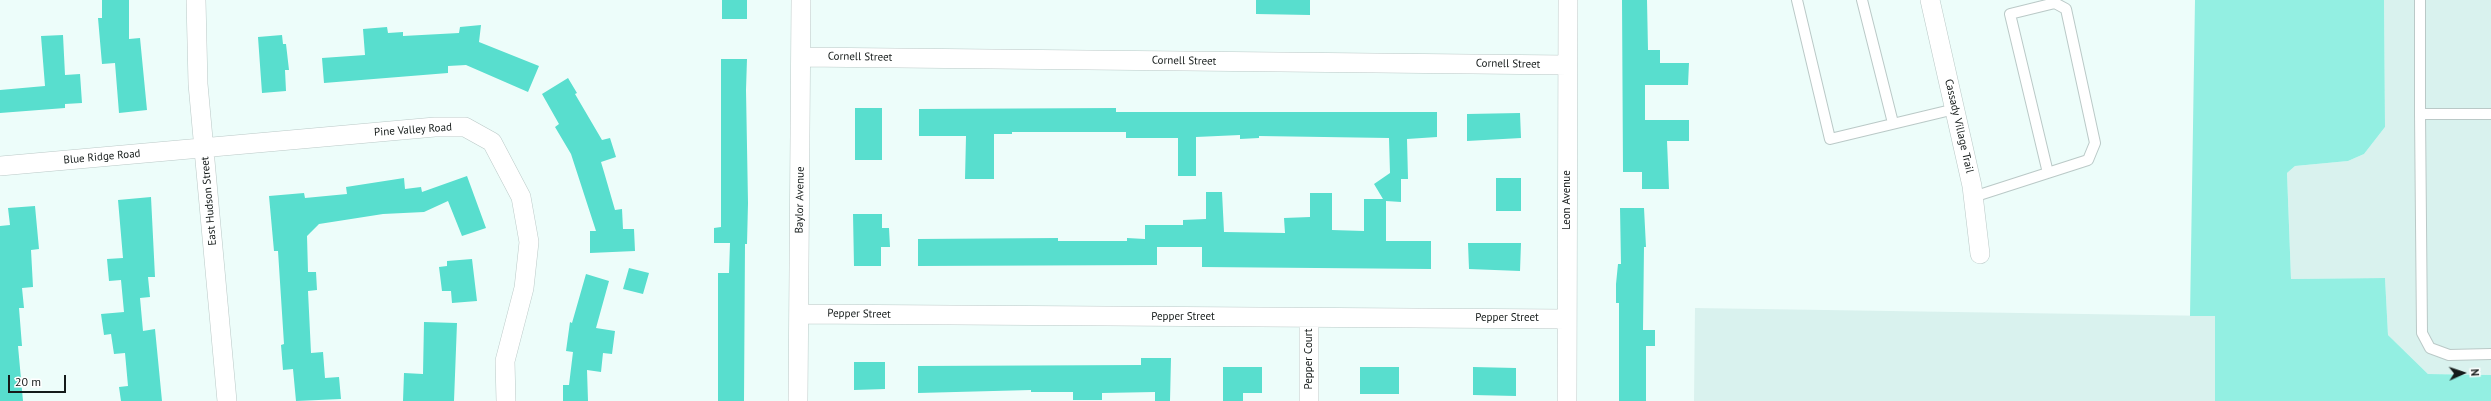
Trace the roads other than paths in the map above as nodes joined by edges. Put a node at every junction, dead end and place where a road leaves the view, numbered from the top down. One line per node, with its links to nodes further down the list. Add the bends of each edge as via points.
1 (196, 0): 14 (street, East Hudson Street, via 198,84)
2 (801, 0): 8 (street, Baylor Avenue)
3 (1568, 0): 9 (street, Leon Avenue)
4 (1797, 0): 13 (lane, via 1830,138)
5 (1862, 0): 13 (lane)
6 (1930, 0): 10 (street, Cassady Village Trail)
7 (2420, 0): 11 (lane)
8 (801, 57): 9 (street, Cornell Street); 19 (street, Baylor Avenue)
9 (1567, 65): 21 (street, Leon Avenue)
10 (1955, 109): 13 (lane); 17 (street, Cassady Village Trail)
11 (2420, 114): 12 (lane); 22 (lane, via 2422,333 2430,348 2449,355)
12 (2491, 114)
13 (1893, 124)
14 (204, 148): 15 (street, Blue Ridge Road); 23 (street, East Hudson Street); 24 (street, Pine Valley Road, via 435,127 466,127 492,142 521,197 529,242 524,288 505,361)
15 (0, 166)
16 (2048, 173): 16 (lane, via 2088,160 2095,143 2066,8 2055,3 2010,14); 17 (lane)
17 (1973, 197): 18 (street, Cassady Village Trail)
18 (1980, 254)
19 (799, 314): 20 (street, Pepper Street); 25 (street, Baylor Avenue)
20 (1309, 318): 21 (street, Pepper Street); 26 (street, Pepper Court)
21 (1567, 319): 27 (street, Leon Avenue)
22 (2491, 354)
23 (227, 401)
24 (506, 401)
25 (798, 401)
26 (1309, 401)
27 (1566, 401)

